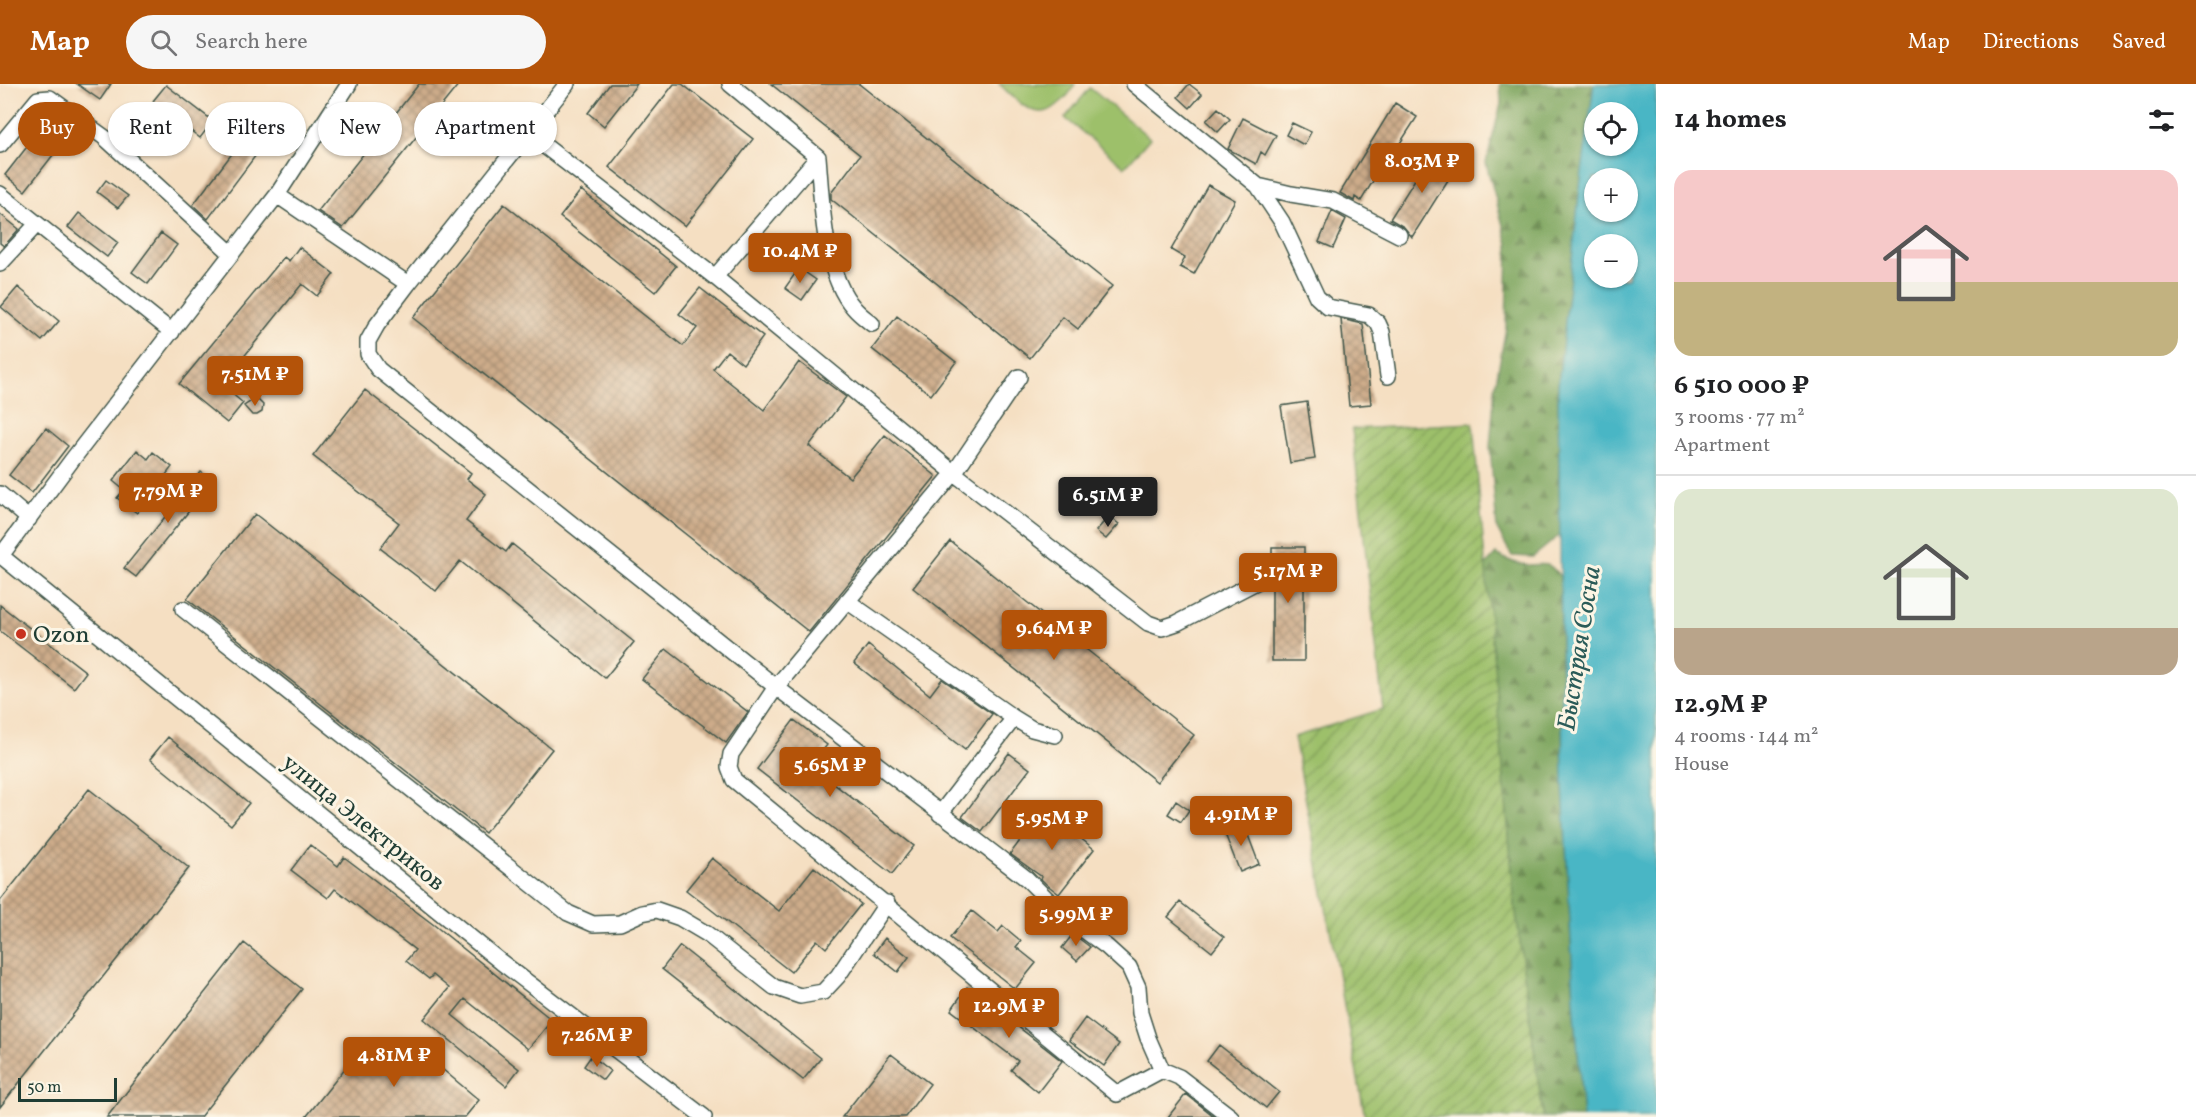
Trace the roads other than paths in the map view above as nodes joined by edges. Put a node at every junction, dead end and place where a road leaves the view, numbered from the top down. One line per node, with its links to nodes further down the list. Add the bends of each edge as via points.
1 (349, 84): 12 (street)
2 (567, 84): 5 (street)
3 (730, 84): 9 (street)
4 (1134, 84): 10 (street)
5 (552, 102)
6 (0, 145): 15 (street, via 38,99 50,98 104,137)
7 (557, 154): 17 (street)
8 (509, 156): 18 (street)
9 (818, 157): 17 (street); 19 (street, via 825,235 837,280 853,308)
10 (1258, 186): 14 (street, via 1333,201); 21 (street, via 1282,222 1317,297 1328,307 1369,315 1378,323)
11 (0, 194): 13 (street)
12 (277, 195): 15 (street); 18 (street)
13 (37, 224): 16 (street); 20 (street)
14 (1399, 235)
15 (232, 254): 20 (street)
16 (0, 264)
17 (715, 277): 23 (street)
18 (408, 284): 30 (street, via 368,340 368,354 378,369)
19 (872, 324)
20 (172, 332): 25 (street)
21 (1388, 376)
22 (1019, 377): 23 (street)
23 (954, 473): 27 (street, via 1148,623 1161,628); 28 (street)
24 (0, 494): 25 (street)
25 (30, 519): 26 (street)
26 (0, 556): 36 (street, улица Электриков)
27 (1258, 580)
28 (847, 601): 30 (street); 31 (street)
29 (183, 609): 34 (street, via 568,913 593,924 621,923 657,910 707,934 774,987 800,996 823,992 838,976)
30 (776, 687): 33 (street); 34 (street, via 731,754 729,767 734,780)
31 (1014, 718): 32 (street, via 1032,729); 33 (street)
32 (1055, 735)
33 (940, 814): 35 (street, via 1027,879 1062,914 1129,967 1138,987 1140,1013 1148,1038)
34 (887, 903): 35 (street, via 1117,1094)
35 (1162, 1070): 38 (street, via 1179,1077)
36 (686, 1112): 37 (street, улица Электриков)
37 (704, 1117)
38 (1231, 1117)

